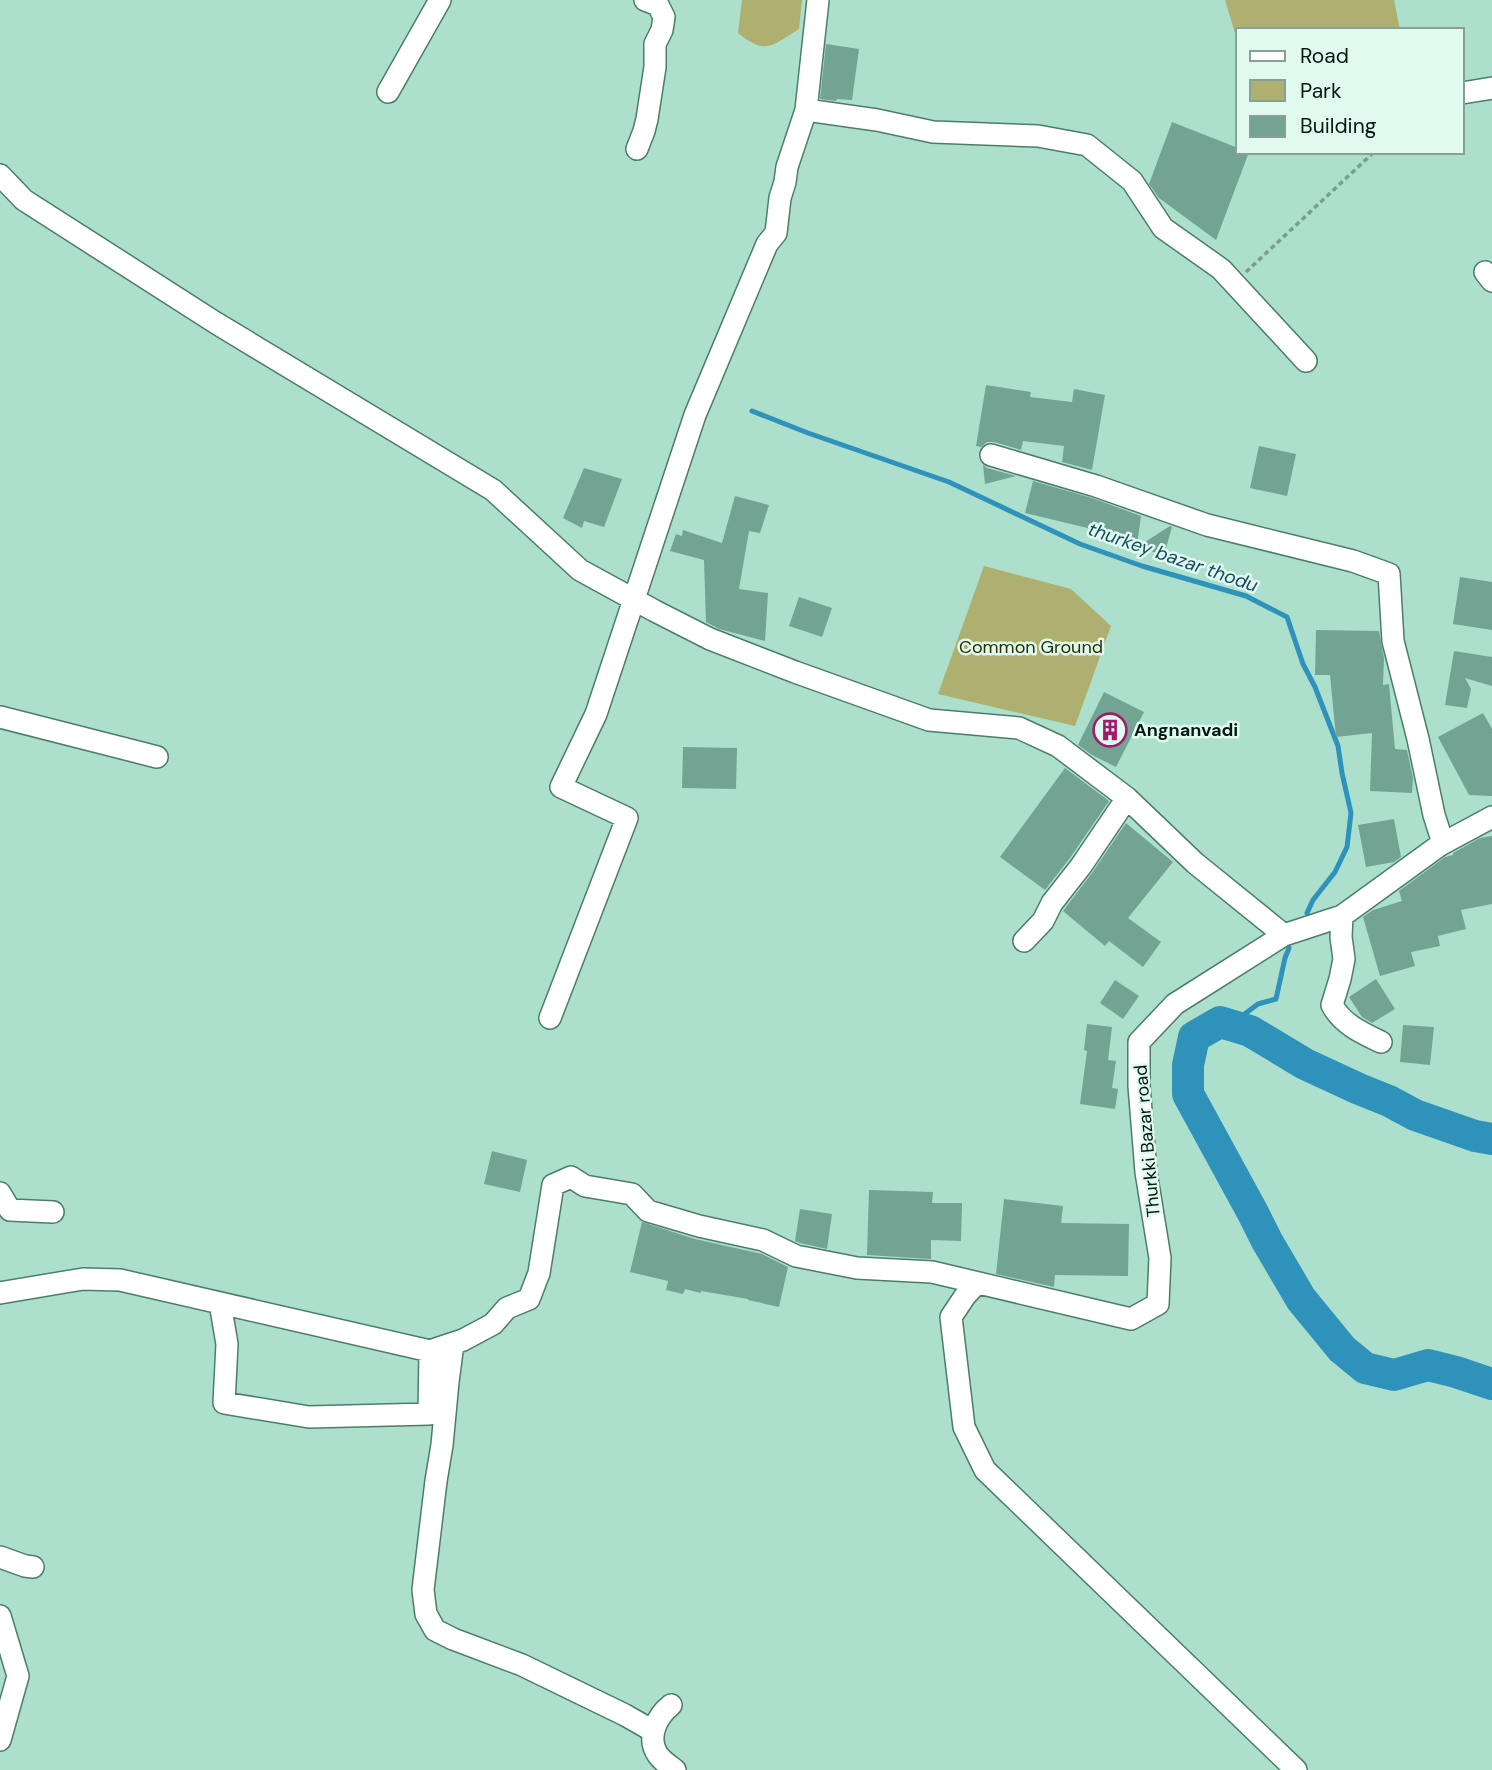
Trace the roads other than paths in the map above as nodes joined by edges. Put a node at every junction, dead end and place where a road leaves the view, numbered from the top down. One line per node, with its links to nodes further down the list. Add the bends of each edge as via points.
1 (440, 0): 5 (street)
2 (645, 0): 8 (street, via 658,5 664,17 653,54 647,119)
3 (818, 0): 7 (street)
4 (1492, 88): 6 (street)
5 (388, 92)
6 (1464, 93)
7 (806, 110): 10 (street, via 933,132 1038,136 1087,145 1132,181 1163,228 1221,269); 12 (street, via 787,167 776,233 767,244 695,415)
8 (637, 149)
9 (0, 175): 12 (street, via 24,200 216,323 493,490 580,570)
10 (1306, 361)
11 (991, 455): 17 (street, via 1208,526 1389,574 1392,641)
12 (633, 599): 15 (street, via 710,639 929,720 1019,728 1058,746); 21 (street, via 596,714 561,787 627,818)
13 (0, 717): 14 (street)
14 (157, 757)
15 (1127, 797): 19 (street, via 1195,863); 20 (street, via 1043,921)
16 (1492, 817): 17 (street, Thurkki Bazar road)
17 (1443, 843): 18 (street, Thurkki Bazar road)
18 (1342, 916): 19 (street, Thurkki Bazar road); 22 (street, via 1344,959 1332,1005 1352,1028)
19 (1284, 935): 25 (street, Thurkki Bazar road, via 1175,1004 1139,1042 1146,1172 1160,1258 1158,1304 1131,1319)
20 (1024, 941)
21 (550, 1018)
22 (1381, 1042)
23 (0, 1193): 24 (street, via 10,1210)
24 (53, 1212)
25 (977, 1283): 28 (street, via 932,1272 857,1268 796,1256 763,1240 648,1211 632,1194 584,1186 571,1177 554,1185 539,1273 529,1300 507,1308 493,1324); 37 (street, via 951,1317 964,1427 985,1470)
26 (0, 1293): 27 (street, via 83,1279 120,1280)
27 (220, 1303): 29 (street); 29 (street, via 227,1344 223,1403 309,1417 429,1415)
28 (453, 1344): 29 (street); 34 (street, via 423,1590 426,1614 435,1630 522,1665)
29 (430, 1351)
30 (0, 1557): 31 (street)
31 (33, 1567)
32 (0, 1616): 35 (street, via 18,1676)
33 (671, 1705): 34 (street)
34 (653, 1731): 36 (street, via 656,1752)
35 (0, 1740)
36 (675, 1770)
37 (1296, 1770)

